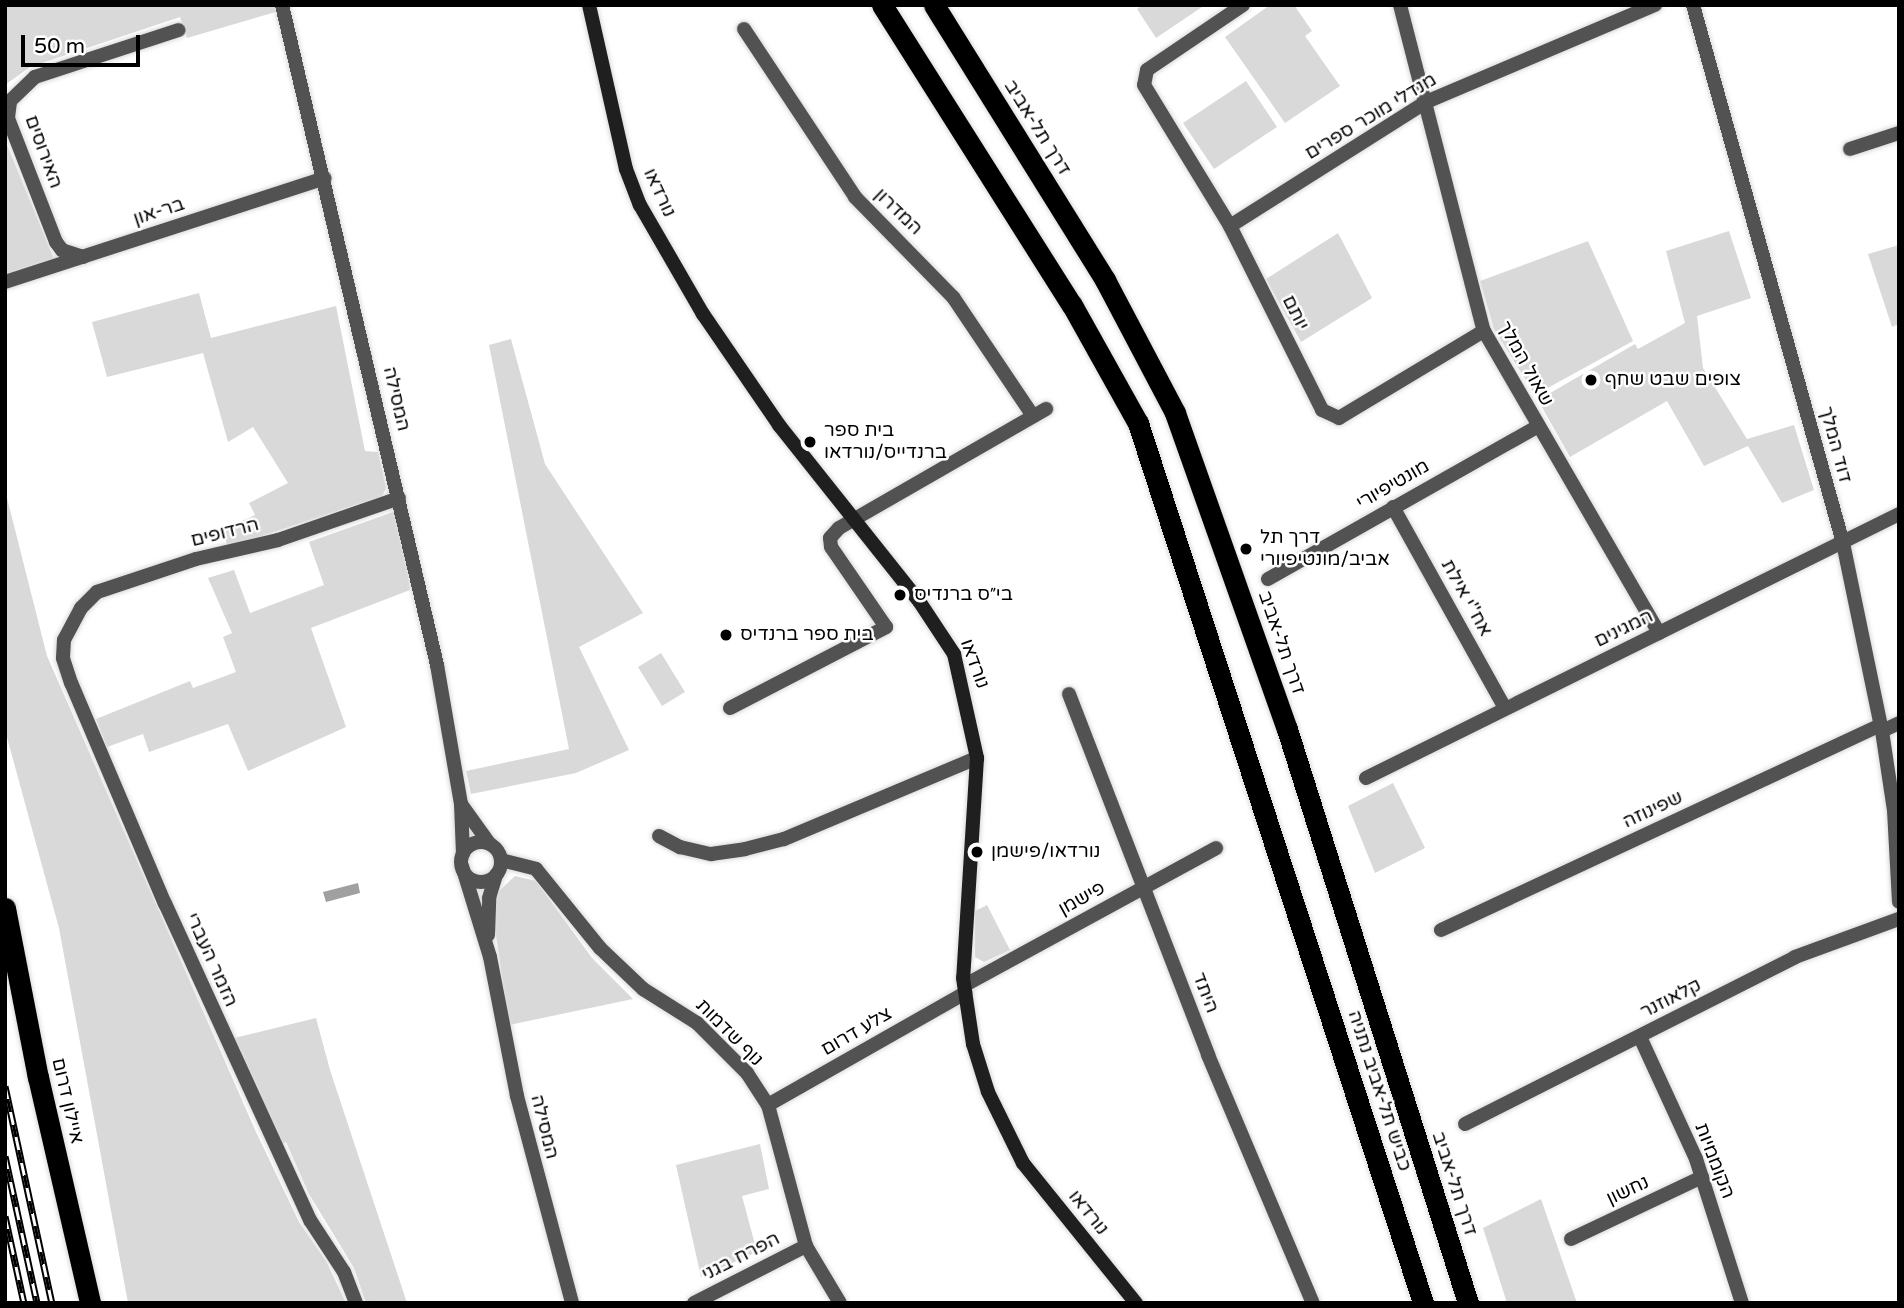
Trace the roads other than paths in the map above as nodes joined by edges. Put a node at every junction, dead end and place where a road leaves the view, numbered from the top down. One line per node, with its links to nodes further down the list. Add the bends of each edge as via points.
1 (282, 5): 14 (street, המסילה)
2 (589, 5): 23 (street, נורדאו, via 626,169 640,205 735,362)
3 (882, 5): 62 (highway, כביש תל-אביב נתניה, via 1072,305 1138,423)
4 (934, 5): 63 (highway, דרך תל-אביב, via 1105,280 1175,413 1287,729)
5 (1243, 5): 15 (street, יותם, via 1147,70 1147,96)
6 (1400, 5): 11 (street, שאול המלך)
7 (1655, 5): 11 (street, מנדלי מוכר ספרים)
8 (1693, 5): 24 (street, דוד המלך)
9 (178, 30): 16 (street, האירוסים, via 35,77 10,101 8,118 56,242 62,250)
10 (744, 30): 23 (street, המדרון, via 855,197 953,297 1040,412)
11 (1426, 102): 15 (street, מנדלי מוכר ספרים); 18 (street, שאול המלך)
12 (1899, 133): 13 (street)
13 (1850, 149)
14 (325, 178): 16 (street, בר-און); 20 (street, המסילה)
15 (1230, 226): 18 (street, יותם, via 1322,410 1331,418 1339,418)
16 (83, 257): 17 (street, בר-און)
17 (5, 282)
18 (1484, 331): 19 (street, שאול המלך)
19 (1537, 427): 21 (street, מונטיפיורי); 27 (street, שאול המלך)
20 (399, 498): 26 (street, הרדופים, via 278,540 196,559 97,592); 35 (street, המסילה, via 437,664)
21 (1393, 507): 25 (street, מונטיפיורי); 30 (street, אח''י אילת)
22 (1899, 514): 24 (street, המגינים)
23 (854, 519): 29 (street, via 830,538 831,547 886,626); 33 (street, נורדאו, via 954,654 965,689)
24 (1843, 543): 27 (street, המגינים); 32 (street, דוד המלך)
25 (1268, 579)
26 (72, 623): 56 (street, הזמר העברי, via 64,640 63,658 101,758 304,1207 344,1272)
27 (1659, 633): 30 (street, המגינים)
28 (1069, 694): 42 (street, היתד)
29 (730, 708)
30 (1505, 708): 34 (street, המגינים)
31 (1899, 723): 32 (street, שפינוזה)
32 (1881, 728): 43 (street, דוד המלך, via 1894,810); 46 (street, שפינוזה)
33 (976, 758): 36 (street, via 784,839 745,849 711,854 680,847); 48 (street, נורדאו)
34 (1366, 778)
35 (461, 804): 37 (street, המסילה); 39 (street, המסילה)
36 (659, 836)
37 (489, 843): 39 (street, via 471,844); 40 (street)
38 (1216, 848): 42 (street, פישמן)
39 (462, 860): 41 (street, via 468,877 479,881); 47 (street, המסילה)
40 (501, 860): 41 (street); 50 (street, נוף שדמות, via 536,869 600,948 643,989 697,1023 747,1073)
41 (496, 875): 47 (street, המסילה, via 489,898)
42 (1144, 887): 48 (street, פישמן); 61 (street, היתד)
43 (1899, 902)
44 (5, 908): 55 (highway, איילון דרום)
45 (1899, 919): 49 (street, קלאוזנר, via 1795,957)
46 (1441, 930)
47 (490, 957): 57 (street, המסילה, via 517,1096)
48 (965, 989): 50 (street, צלע דרום); 60 (street, נורדאו, via 988,1092 1023,1163)
49 (1640, 1037): 51 (street, קלאוזנר); 52 (street, הקוממיות)
50 (768, 1105): 54 (street, נוף שדמות)
51 (1465, 1124)
52 (1702, 1177): 53 (street, נחשון); 64 (street, הקוממיות)
53 (1571, 1239)
54 (806, 1246): 58 (street, הפרח בגני); 59 (street, נוף שדמות)
55 (90, 1303)
56 (356, 1303)
57 (572, 1303)
58 (694, 1303)
59 (840, 1303)
60 (1136, 1303)
61 (1313, 1303)
62 (1423, 1303)
63 (1468, 1303)
64 (1742, 1303)

